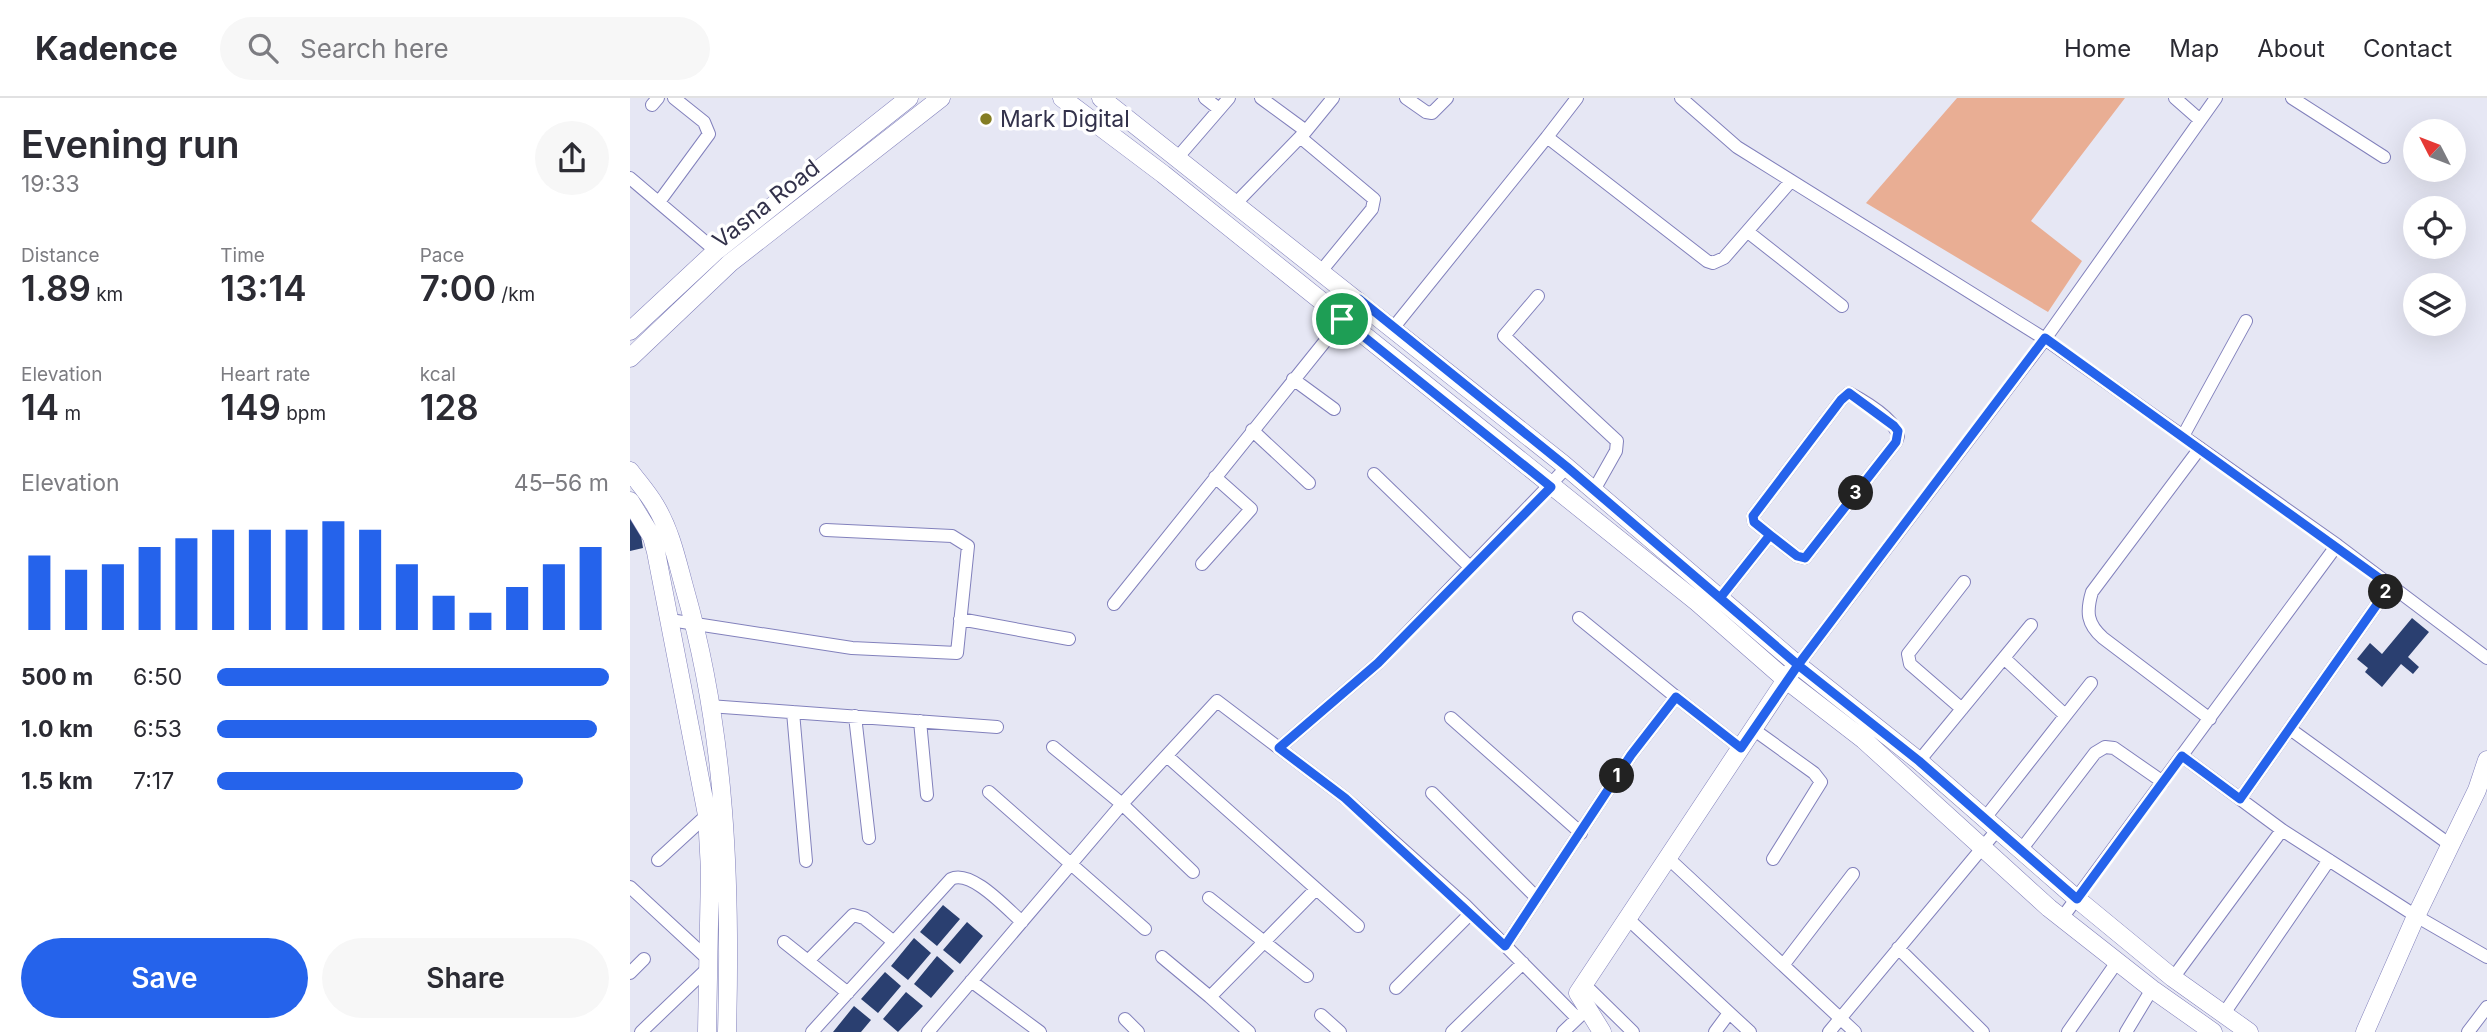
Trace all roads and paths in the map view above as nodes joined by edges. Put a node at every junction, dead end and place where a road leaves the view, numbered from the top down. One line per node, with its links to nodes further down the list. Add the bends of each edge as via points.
1 (674, 98): 27 (street, via 704,122 709,134)
2 (909, 98): 23 (street, Vasna Road)
3 (940, 98): 26 (street, Vasna Road)
4 (1062, 98): 35 (street)
5 (1101, 98): 21 (street)
6 (1205, 98): 17 (street)
7 (1228, 98): 17 (street)
8 (1261, 98): 19 (street)
9 (1333, 98): 19 (street)
10 (1406, 98): 11 (street, via 1432,113)
11 (1447, 98)
12 (1577, 98): 20 (street)
13 (1681, 98): 25 (street, via 1737,147)
14 (2175, 98): 18 (street)
15 (2216, 98): 18 (street)
16 (2292, 98): 22 (street)
17 (1219, 109): 21 (street)
18 (2200, 120): 39 (street)
19 (1303, 134): 28 (street); 31 (street, via 1374,199 1372,209)
20 (1547, 137): 29 (street, via 1707,261 1719,262); 37 (street)
21 (1178, 157): 28 (street)
22 (2384, 158)
23 (821, 166): 26 (street); 30 (street, Vasna Road)
24 (630, 178): 27 (street)
25 (1791, 181): 29 (street); 39 (street)
26 (835, 182): 40 (street, Vasna Road, via 730,263)
27 (659, 202): 30 (street)
28 (1237, 202): 31 (street)
29 (1748, 232): 34 (street)
30 (716, 251): 38 (street, Vasna Road)
31 (1322, 270): 33 (street)
32 (1538, 296): 52 (street, via 1504,336 1617,441)
33 (1359, 299): 35 (street); 37 (street)
34 (1842, 306)
35 (1342, 319): 41 (street); 51 (street)
36 (2246, 321): 44 (street)
37 (1394, 327): 46 (street)
38 (630, 331)
39 (2045, 338): 44 (street); 71 (street)
40 (630, 358)
41 (1293, 379): 42 (street); 43 (street)
42 (1334, 409)
43 (1252, 430): 49 (street); 50 (street)
44 (2183, 436): 45 (street)
45 (2200, 448): 56 (street); 81 (street, via 2092,592 2088,617 2092,629)
46 (1567, 467): 51 (street); 52 (street)
47 (630, 471): 66 (street, via 656,505 669,535)
48 (1374, 474): 58 (street)
49 (1215, 477): 57 (street, via 1251,509); 62 (street)
50 (1309, 484)
51 (1551, 487): 58 (street); 72 (street, via 1697,602)
52 (1594, 490): 61 (street)
53 (630, 500): 65 (street, via 652,537)
54 (826, 530): 64 (street, via 959,538 968,547)
55 (1770, 535): 55 (street, via 1753,516 1841,400 1849,393 1894,426 1896,442 1805,558); 61 (street)
56 (2337, 545): 60 (street); 81 (street)
57 (1202, 564)
58 (1471, 568): 87 (street, via 1378,663)
59 (1964, 582): 76 (street, via 1908,654 1908,659)
60 (2390, 586): 70 (street); 85 (street)
61 (1720, 598): 71 (street)
62 (1114, 604)
63 (1579, 618): 74 (street)
64 (960, 619): 66 (street, via 957,653 852,648); 68 (street)
65 (670, 620): 66 (street); 100 (street)
66 (694, 623): 75 (street)
67 (2031, 625): 69 (street)
68 (1069, 639)
69 (2004, 658): 76 (street); 78 (street)
70 (2487, 658)
71 (1798, 665): 72 (street); 92 (street)
72 (1785, 679): 84 (street); 106 (street, via 1864,740)
73 (2091, 683): 78 (street)
74 (1676, 697): 88 (street); 103 (street, via 1631,755)
75 (709, 706): 77 (street); 159 (street, via 730,897)
76 (1962, 709): 92 (street)
77 (793, 712): 79 (street); 112 (street)
78 (2065, 715): 101 (street)
79 (855, 716): 82 (street); 104 (street)
80 (1451, 718): 103 (street)
81 (2210, 719): 89 (street)
82 (920, 721): 83 (street); 97 (street)
83 (997, 727)
84 (1753, 729): 88 (street); 109 (street, via 1821,782)
85 (2290, 729): 98 (street); 105 (street)
86 (1053, 747): 99 (street)
87 (1279, 748): 90 (street, via 1217,701); 121 (street, via 1345,798)
88 (1741, 748): 108 (street)
89 (2182, 756): 93 (street); 98 (street)
90 (1168, 757): 99 (street); 117 (street)
91 (2487, 760): 94 (street)
92 (1919, 761): 101 (street)
93 (2163, 782): 107 (street, via 2114,748 2105,747 2095,753); 120 (street)
94 (2482, 783): 105 (street)
95 (989, 792): 113 (street)
96 (1432, 793): 119 (street)
97 (927, 796)
98 (2240, 799): 102 (street)
99 (1122, 804): 113 (street); 114 (street)
100 (707, 815): 110 (street); 139 (street)
101 (1991, 823): 106 (street); 107 (street)
102 (2282, 830): 111 (street); 143 (street)
103 (1581, 833): 119 (street)
104 (869, 838)
105 (2449, 844): 122 (street)
106 (1983, 846): 123 (street); 132 (street)
107 (2021, 850): 120 (street)
108 (1668, 858): 124 (street); 140 (street)
109 (1773, 859)
110 (658, 860)
111 (2329, 860): 122 (street); 154 (street)
112 (806, 861)
113 (1071, 866): 125 (street); 127 (street)
114 (1193, 872)
115 (1853, 874): 140 (street)
116 (630, 887): 139 (street)
117 (1316, 889): 126 (street); 130 (street)
118 (1209, 898): 130 (street)
119 (1537, 898): 131 (street)
120 (2077, 899): 123 (street); 143 (street)
121 (1472, 912): 131 (street); 146 (street)
122 (2416, 916): 134 (street); 179 (street)
123 (2062, 918): 137 (street)
124 (1628, 919): 145 (street); 152 (street)
125 (1022, 922): 129 (street, via 970,878 958,875); 144 (street)
126 (1358, 926)
127 (1145, 929)
128 (784, 942): 136 (street)
129 (894, 942): 136 (street, via 864,918 853,915); 148 (street)
130 (1266, 942): 142 (street); 149 (street)
131 (1505, 946): 138 (street)
132 (1898, 948): 155 (street); 174 (street)
133 (1162, 957): 149 (street)
134 (2487, 957)
135 (644, 959): 141 (street)
136 (808, 961): 148 (street)
137 (2117, 962): 147 (street); 175 (street)
138 (1523, 963): 151 (street); 166 (street)
139 (709, 964): 157 (street); 158 (street)
140 (1784, 964): 155 (street)
141 (630, 972)
142 (1307, 976)
143 (2173, 978): 154 (street)
144 (971, 981): 161 (street); 162 (street)
145 (1584, 984): 151 (street, via 1578,993); 169 (street)
146 (1396, 988)
147 (2152, 989): 176 (street); 177 (street)
148 (848, 993): 160 (street)
149 (1210, 997): 164 (street)
150 (2487, 1007): 180 (street)
151 (1582, 1013): 167 (street); 168 (street)
152 (1730, 1013): 170 (street); 171 (street)
153 (1321, 1015): 165 (street)
154 (2223, 1015): 178 (street)
155 (1839, 1017): 172 (street); 173 (street)
156 (1125, 1019): 163 (street)
157 (641, 1032)
158 (708, 1032)
159 (727, 1032)
160 (812, 1032)
161 (928, 1032)
162 (1040, 1032)
163 (1138, 1032)
164 (1249, 1032)
165 (1340, 1032)
166 (1452, 1032)
167 (1563, 1032)
168 (1602, 1032)
169 (1633, 1032)
170 (1715, 1032)
171 (1750, 1032)
172 (1829, 1032)
173 (1855, 1032)
174 (1983, 1032)
175 (2068, 1032)
176 (2126, 1032)
177 (2213, 1032)
178 (2249, 1032)
179 (2365, 1032)
180 (2468, 1032)

